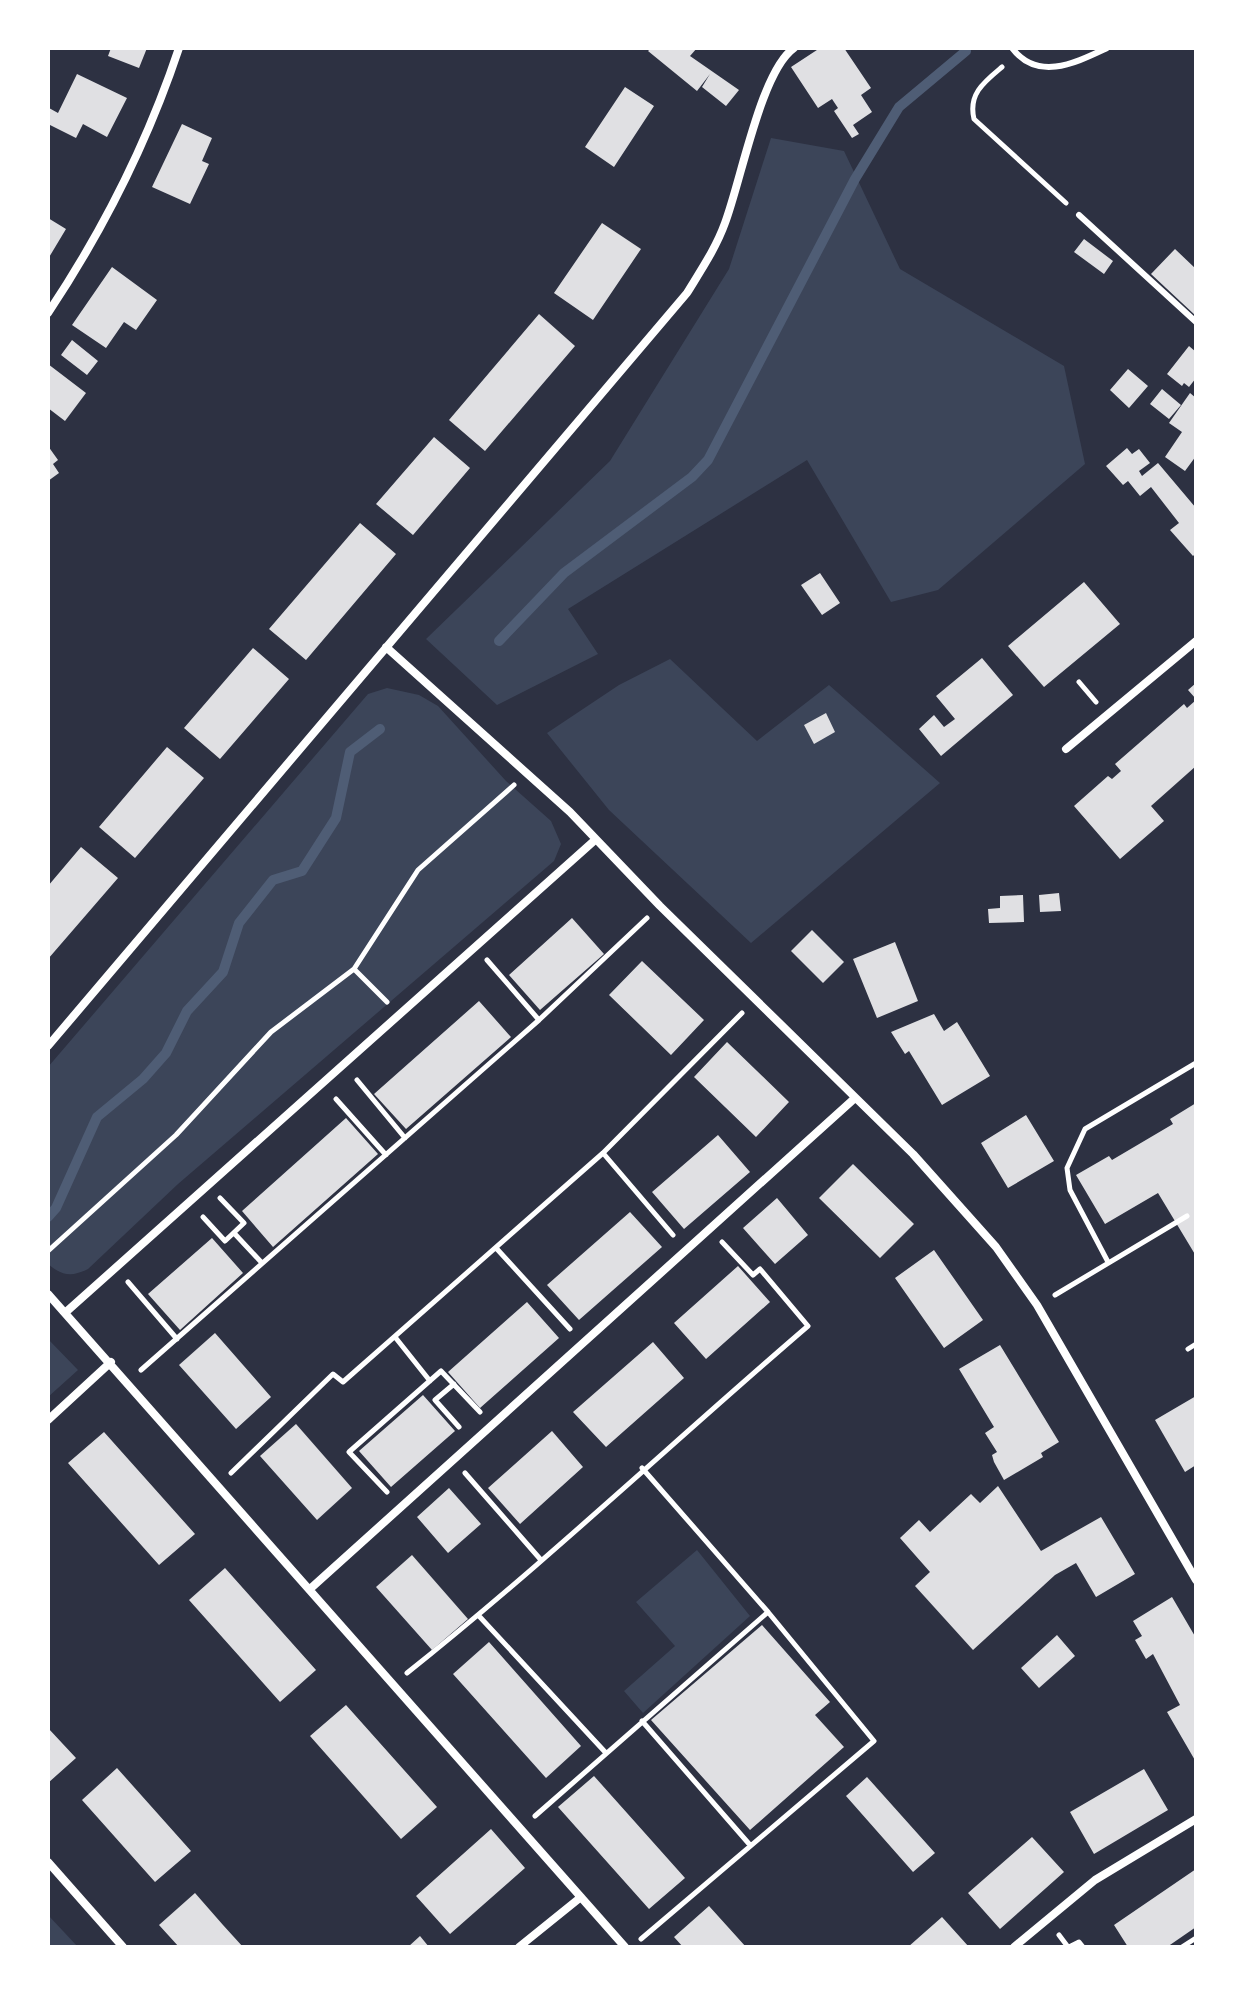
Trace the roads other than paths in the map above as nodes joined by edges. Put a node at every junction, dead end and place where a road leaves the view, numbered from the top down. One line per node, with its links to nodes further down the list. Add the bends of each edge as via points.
1 (179, 48): 6 (street, via 116,197)
2 (794, 48): 9 (street, via 769,82 724,225 687,293)
3 (1107, 48): 4 (lane, via 1059,68 1027,64)
4 (1015, 51)
5 (1079, 215): 7 (lane)
6 (48, 313)
7 (1196, 322)
8 (1196, 641): 10 (street)
9 (386, 647): 11 (street); 12 (street)
10 (1066, 749)
11 (595, 840): 13 (street); 15 (street)
12 (48, 1046)
13 (855, 1098): 18 (street, via 996,1247 1037,1305); 19 (street)
14 (48, 1294): 15 (street)
15 (66, 1312): 16 (street)
16 (111, 1362): 17 (street); 19 (street)
17 (48, 1420)
18 (1196, 1580)
19 (310, 1589): 22 (street)
20 (1196, 1819): 26 (street, via 1095,1880)
21 (48, 1862): 24 (street)
22 (581, 1897): 23 (street); 25 (street)
23 (525, 1945)
24 (123, 1947)
25 (625, 1947)
26 (1014, 1947)

